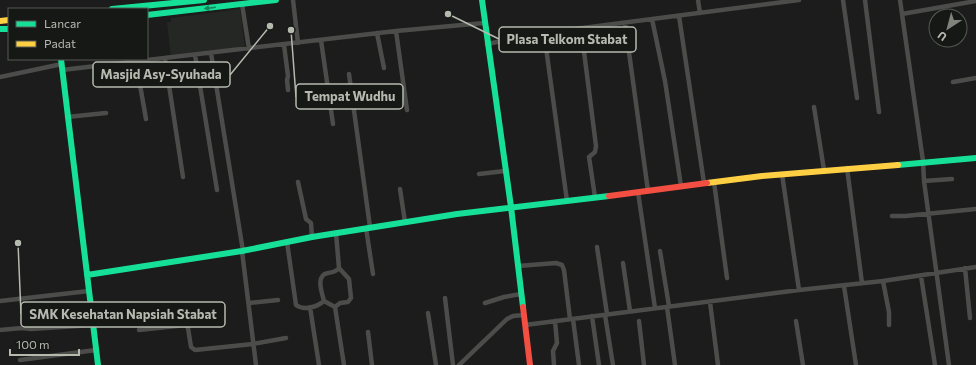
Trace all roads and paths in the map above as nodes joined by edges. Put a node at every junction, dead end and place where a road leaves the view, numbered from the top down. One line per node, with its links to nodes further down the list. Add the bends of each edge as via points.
1 (204, 0): 11 (street)
2 (276, 0): 12 (street)
3 (292, 0): 27 (street)
4 (482, 0): 20 (street)
5 (698, 0): 15 (street)
6 (799, 0): 15 (street)
7 (844, 0): 42 (street)
8 (864, 0): 45 (street)
9 (900, 0): 16 (street)
10 (976, 1): 16 (street)
11 (177, 2): 13 (street); 14 (street)
12 (242, 4): 14 (street, one-way to 14); 30 (street)
13 (121, 8)
14 (178, 12): 17 (street)
15 (700, 13): 18 (street)
16 (902, 14): 51 (street)
17 (148, 15)
18 (679, 16): 19 (street); 62 (street)
19 (652, 19): 21 (street); 63 (street, via 665,81)
20 (484, 23): 23 (street); 28 (street)
21 (625, 23): 22 (street); 66 (street)
22 (581, 28): 24 (street); 68 (street, via 596,146 595,152 589,157)
23 (396, 31): 25 (street); 44 (street)
24 (544, 33): 28 (street); 69 (street)
25 (378, 34): 26 (street); 36 (street)
26 (321, 40): 27 (street); 49 (street)
27 (298, 43): 29 (street)
28 (487, 44): 54 (street)
29 (284, 45): 30 (street); 41 (street)
30 (248, 49): 31 (street)
31 (211, 54): 32 (street); 80 (street)
32 (195, 55): 33 (street); 65 (street)
33 (165, 59): 34 (street); 57 (street)
34 (136, 62): 35 (street); 48 (street)
35 (62, 65): 38 (street); 47 (street)
36 (384, 68)
37 (349, 74): 75 (street)
38 (0, 77)
39 (976, 78): 40 (street)
40 (953, 82)
41 (288, 90)
42 (857, 98)
43 (814, 107): 53 (street)
44 (407, 110)
45 (878, 112)
46 (106, 113): 47 (street)
47 (67, 117): 89 (street)
48 (146, 119)
49 (333, 124)
50 (976, 158): 51 (street)
51 (923, 161): 52 (street); 59 (street)
52 (847, 168): 53 (street); 93 (street)
53 (824, 170): 56 (street)
54 (505, 171): 55 (street); 70 (street)
55 (479, 174)
56 (782, 174): 61 (street); 95 (street)
57 (183, 177)
58 (952, 179): 59 (street)
59 (924, 181): 72 (street)
60 (298, 182): 77 (street, via 306,218 311,223)
61 (714, 182): 62 (street); 91 (street)
62 (704, 184): 63 (street)
63 (681, 186): 66 (street)
64 (400, 189): 74 (street)
65 (217, 190)
66 (648, 191): 67 (street)
67 (638, 192): 68 (street); 106 (street)
68 (595, 197): 69 (street)
69 (567, 201): 70 (street)
70 (510, 207): 74 (street); 83 (street)
71 (976, 209): 72 (street)
72 (929, 213): 73 (street); 87 (street)
73 (892, 216)
74 (405, 222): 75 (street)
75 (368, 227): 76 (street); 88 (street)
76 (336, 233): 77 (street); 85 (street)
77 (312, 237): 78 (street)
78 (287, 242): 80 (street); 107 (street, via 296,305 300,308)
79 (597, 247): 110 (street)
80 (243, 251): 89 (street); 103 (street)
81 (660, 251): 105 (street)
82 (623, 263): 109 (street)
83 (518, 266): 97 (street); 115 (street, via 556,263 562,265)
84 (976, 267): 86 (street)
85 (340, 268): 101 (street, via 322,276 320,282); 108 (street, via 349,279 351,298 348,302)
86 (965, 268): 87 (street); 114 (street)
87 (937, 272): 90 (street); 148 (street)
88 (373, 274)
89 (87, 275): 96 (street)
90 (921, 276): 92 (street); 147 (street)
91 (727, 278)
92 (883, 281): 93 (street); 121 (street)
93 (862, 284): 94 (street)
94 (844, 286): 95 (street); 146 (street)
95 (799, 290): 102 (street)
96 (89, 291): 100 (street); 119 (street)
97 (521, 294): 104 (street); 112 (street)
98 (444, 298): 135 (street)
99 (278, 300): 103 (street)
100 (0, 301)
101 (324, 301): 107 (street); 108 (street)
102 (710, 302): 105 (street); 144 (street)
103 (249, 303): 126 (street)
104 (485, 303)
105 (668, 304): 106 (street); 143 (street)
106 (654, 305): 109 (street)
107 (310, 307): 131 (street)
108 (335, 307): 132 (street)
109 (630, 308): 110 (street)
110 (606, 312): 113 (street); 141 (street)
111 (428, 313): 134 (street)
112 (524, 315): 120 (street); 136 (street, via 506,319)
113 (592, 316): 115 (street); 140 (street)
114 (970, 318)
115 (572, 319): 116 (street); 139 (street)
116 (555, 321): 120 (street); 138 (street, via 557,343 553,352)
117 (639, 321): 142 (street)
118 (796, 321): 145 (street)
119 (93, 325): 122 (street); 127 (street)
120 (525, 325): 137 (street)
121 (889, 325)
122 (0, 330)
123 (139, 330): 126 (street, via 186,325 193,350)
124 (368, 332): 133 (street)
125 (286, 338): 126 (street)
126 (253, 344): 130 (street)
127 (96, 350): 128 (street); 129 (street)
128 (20, 360)
129 (98, 365)
130 (256, 365)
131 (319, 365)
132 (344, 365)
133 (372, 365)
134 (436, 365)
135 (453, 365)
136 (459, 365)
137 (530, 365)
138 (554, 365)
139 (579, 365)
140 (599, 365)
141 (613, 365)
142 (644, 365)
143 (676, 365)
144 (718, 365)
145 (803, 365)
146 (856, 365)
147 (935, 365)
148 (949, 365)

